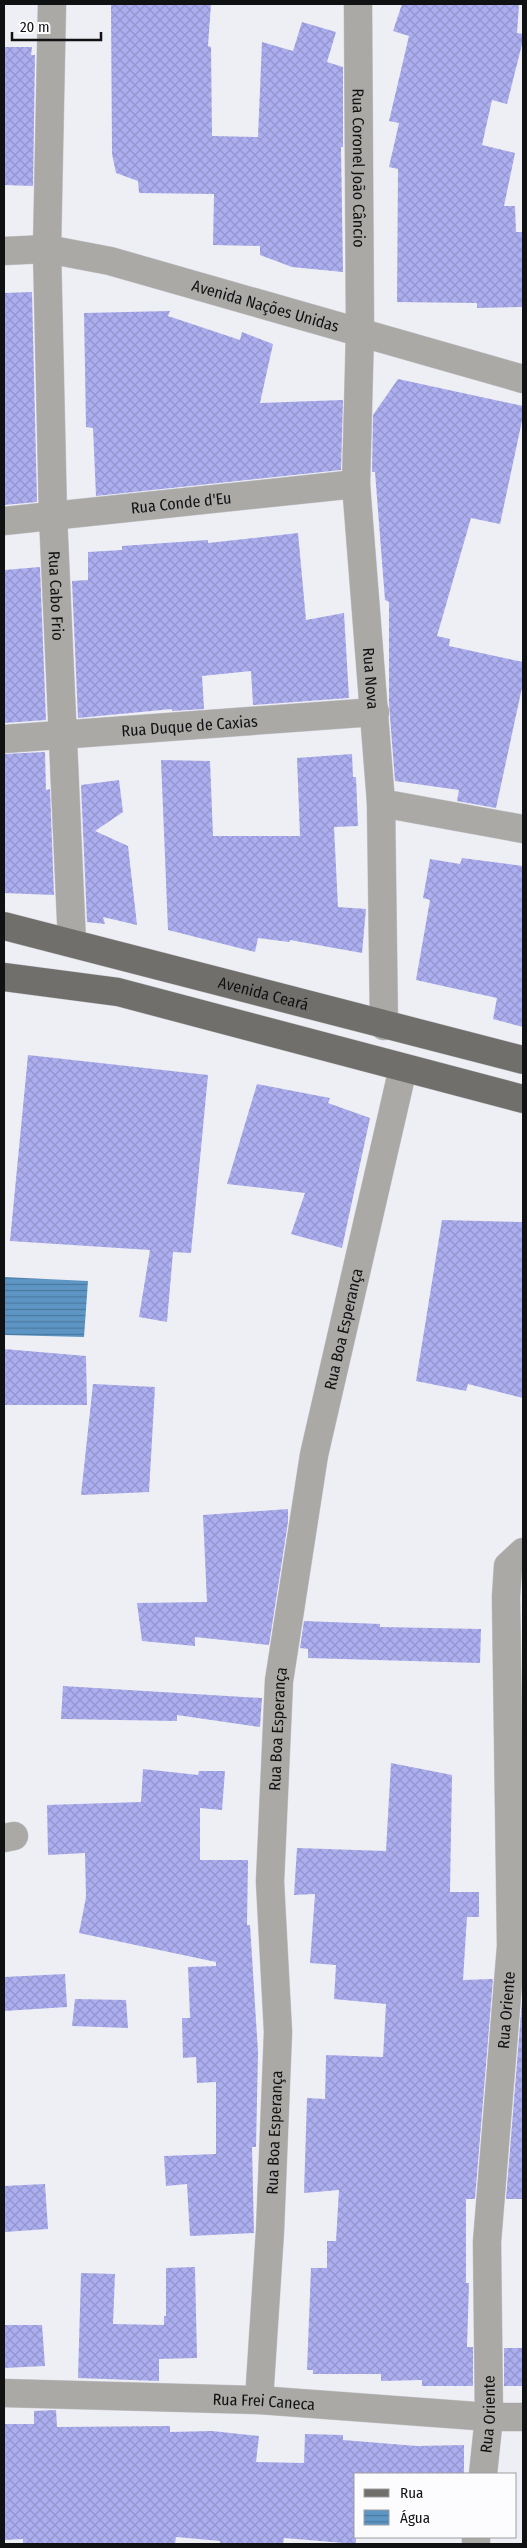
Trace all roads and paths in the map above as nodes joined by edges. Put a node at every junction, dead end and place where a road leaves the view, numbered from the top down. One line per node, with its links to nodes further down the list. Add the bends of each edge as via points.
1 (52, 4): 3 (street, Rua Cabo Frio)
2 (358, 4): 5 (street, Rua Coronel João Câncio)
3 (47, 249): 4 (street, Avenida Nações Unidas); 5 (street, Avenida Nações Unidas, via 110,261); 8 (street, Rua Cabo Frio)
4 (4, 251)
5 (360, 332): 6 (street, Avenida Nações Unidas); 7 (street, Rua Nova)
6 (523, 379)
7 (356, 484): 8 (street, Rua Conde d'Eu); 10 (street, Rua Nova)
8 (53, 515): 9 (street, Rua Conde d'Eu); 11 (street, Rua Cabo Frio)
9 (4, 521)
10 (375, 712): 11 (street, Rua Duque de Caxias); 13 (street, Rua Nova)
11 (65, 734): 12 (street, Rua Duque de Caxias); 16 (street, Rua Cabo Frio)
12 (4, 739)
13 (381, 803): 14 (street); 18 (street, Rua Nova)
14 (523, 829)
15 (4, 926): 16 (main road, Avenida Ceará)
16 (72, 943): 18 (main road, Avenida Ceará)
17 (4, 977): 20 (main road, via 118,992)
18 (384, 1026): 19 (main road, Avenida Ceará)
19 (523, 1060)
20 (404, 1068): 21 (main road); 25 (street, Rua Boa Esperança, via 314,1455 279,1681 270,1882 278,2032)
21 (523, 1099)
22 (523, 1552): 23 (street, Rua Oriente, via 508,1566 506,1597)
23 (517, 1946): 26 (street, Rua Oriente, via 487,2242)
24 (4, 2393): 25 (street, Rua Frei Caneca)
25 (259, 2400): 26 (street, Rua Frei Caneca)
26 (489, 2417): 27 (street, Rua Frei Caneca); 28 (street, Rua Oriente)
27 (523, 2417)
28 (483, 2473)

